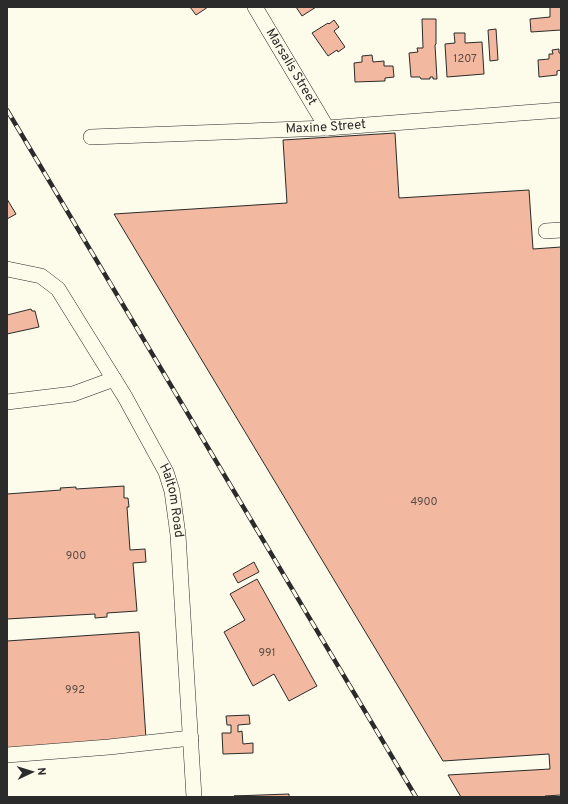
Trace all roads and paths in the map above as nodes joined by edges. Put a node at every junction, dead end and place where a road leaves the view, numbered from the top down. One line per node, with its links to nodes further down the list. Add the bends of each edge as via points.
1 (255, 7): 3 (street, Marsalis Street)
2 (561, 110): 3 (street, Maxine Street)
3 (326, 128): 4 (street, Maxine Street)
4 (91, 137)
5 (561, 230): 6 (street)
6 (546, 231)
7 (7, 269): 8 (street, Haltom Road, via 41,276 58,290)
8 (114, 379): 9 (street, via 73,394); 10 (street, Haltom Road, via 166,472 172,491 178,535)
9 (7, 402)
10 (191, 738): 11 (street); 12 (street, Haltom Road)
11 (7, 755)
12 (194, 797)

